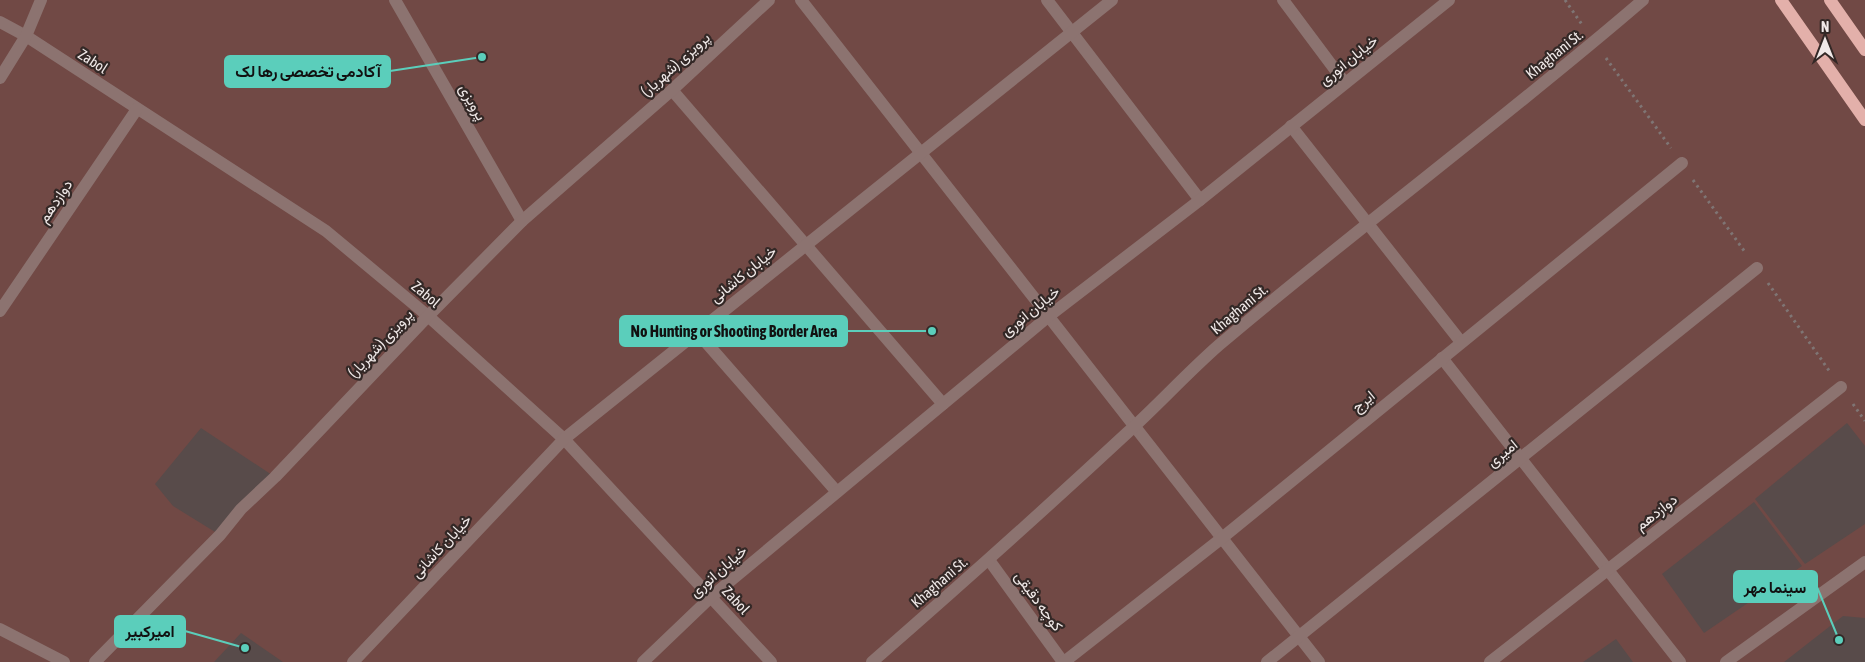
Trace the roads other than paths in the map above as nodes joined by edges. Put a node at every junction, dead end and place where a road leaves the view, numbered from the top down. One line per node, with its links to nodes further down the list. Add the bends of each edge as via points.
1 (41, 0): 14 (street)
2 (395, 0): 25 (street, پرویزی)
3 (769, 0): 18 (street, پرویزی (شهریار))
4 (801, 0): 22 (street)
5 (1047, 0): 13 (street)
6 (1112, 0): 13 (street, خیابان کاشانی)
7 (1283, 0): 17 (street)
8 (1449, 0): 17 (street, خیابان انوری)
9 (1643, 0): 26 (street, Khaghani St.)
10 (1781, 0): 20 (main road)
11 (1830, 0): 15 (main road)
12 (0, 22): 14 (street, Zabol)
13 (1072, 32): 22 (street, خیابان کاشانی); 24 (street)
14 (26, 36): 16 (street); 19 (street, Zabol)
15 (1865, 50)
16 (0, 78)
17 (1345, 83): 21 (street, خیابان انوری)
18 (672, 90): 25 (street, پرویزی (شهریار)); 27 (street)
19 (137, 109): 29 (street, دوازدهم); 30 (street, Zabol, via 326,231)
20 (1865, 120)
21 (1291, 126): 24 (street, خیابان انوری); 26 (street)
22 (921, 153): 27 (street, خیابان کاشانی); 31 (street)
23 (1682, 163): 33 (street, ایرج)
24 (1200, 200): 31 (street, خیابان انوری)
25 (522, 221): 30 (street, پرویزی (شهریار))
26 (1369, 222): 33 (street); 37 (street, Khaghani St., via 1217,347)
27 (806, 245): 32 (street, خیابان کاشانی); 36 (street)
28 (1757, 268): 39 (street, امیری)
29 (0, 311)
30 (428, 316): 38 (street, Zabol); 49 (street, پرویزی (شهریار), via 214,542)
31 (1048, 316): 36 (street, خیابان انوری); 37 (street)
32 (698, 332): 38 (street, خیابان کاشانی); 40 (street)
33 (1461, 342): 34 (street, ایرج)
34 (1442, 358): 39 (street); 41 (street, ایرج)
35 (1841, 387): 44 (street, دوازدهم)
36 (943, 404): 40 (street, خیابان انوری)
37 (1135, 426): 41 (street); 42 (street, Khaghani St.)
38 (564, 439): 45 (street, Zabol); 50 (street, خیابان کاشانی)
39 (1520, 458): 44 (street); 47 (street, امیری)
40 (837, 492): 45 (street, خیابان انوری)
41 (1222, 538): 47 (street); 54 (street, ایرج)
42 (989, 560): 53 (street, Khaghani St.); 54 (street, کوچه دقیقی)
43 (1865, 562): 59 (street)
44 (1608, 570): 57 (street, دوازدهم); 58 (street)
45 (711, 597): 51 (street, خیابان انوری); 52 (street, Zabol)
46 (0, 629): 48 (street)
47 (1299, 637): 55 (street, امیری); 56 (street)
48 (64, 662)
49 (95, 662)
50 (353, 662)
51 (643, 662)
52 (772, 662)
53 (872, 662)
54 (1063, 662)
55 (1267, 662)
56 (1319, 662)
57 (1490, 662)
58 (1680, 662)
59 (1726, 662)

